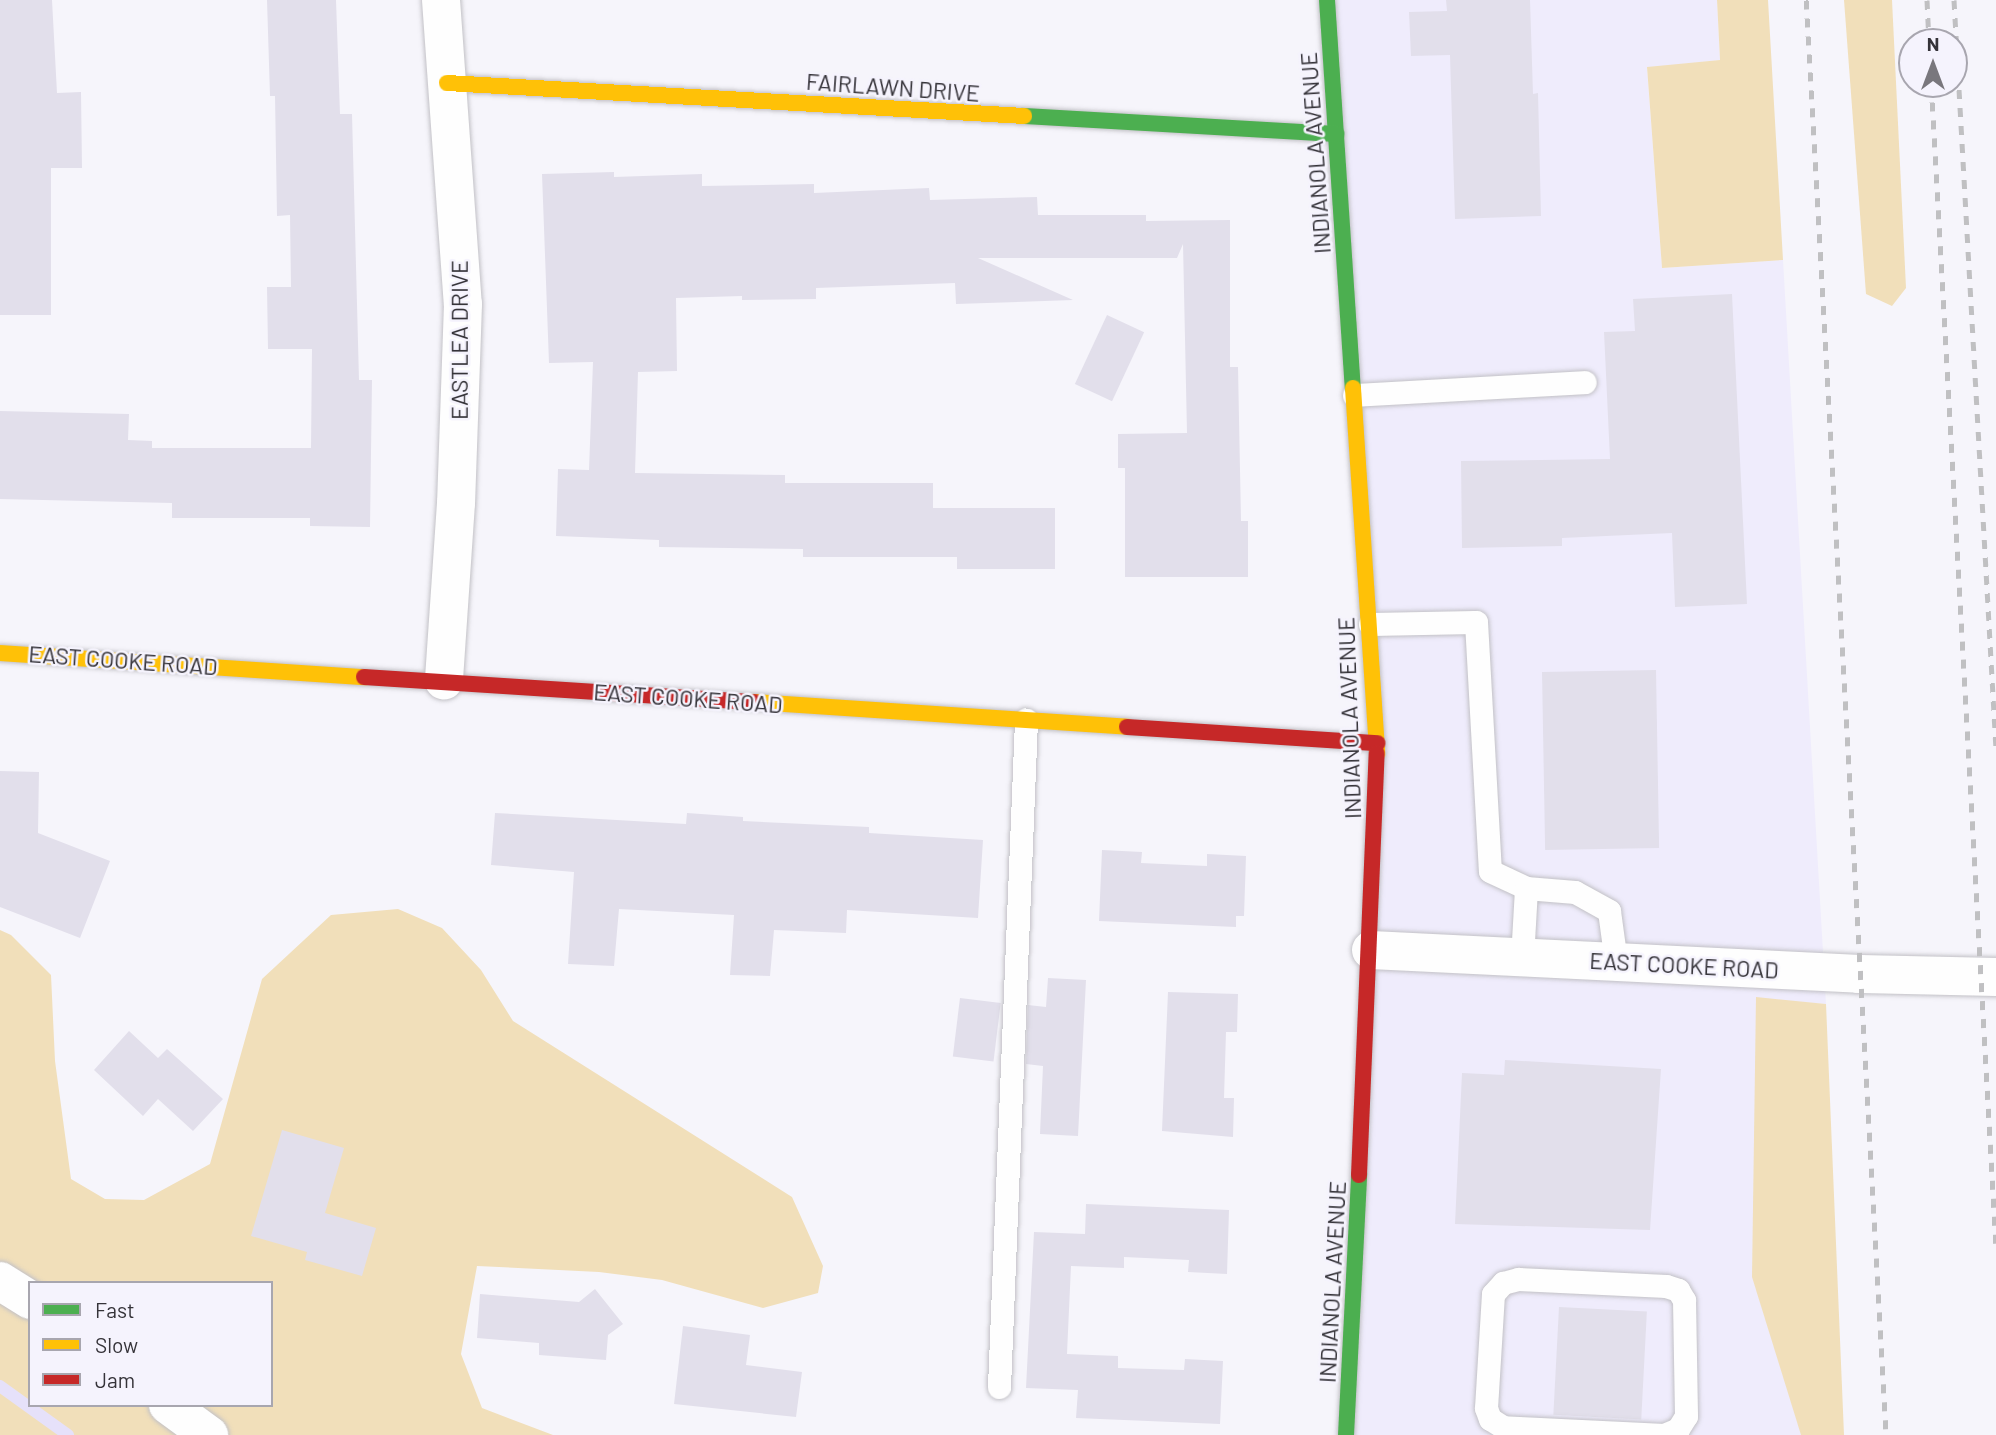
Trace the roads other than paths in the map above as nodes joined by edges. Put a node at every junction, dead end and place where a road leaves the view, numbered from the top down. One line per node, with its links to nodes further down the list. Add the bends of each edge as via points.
1 (441, 0): 3 (street, EASTLEA DRIVE)
2 (1327, 0): 4 (main road, INDIANOLA AVENUE)
3 (447, 83): 4 (main road, FAIRLAWN DRIVE); 9 (street, EASTLEA DRIVE, via 463,304)
4 (1336, 134): 6 (main road, INDIANOLA AVENUE)
5 (1586, 382): 6 (lane)
6 (1354, 395): 7 (main road, INDIANOLA AVENUE)
7 (1370, 624): 11 (main road, INDIANOLA AVENUE); 12 (lane, via 1476,622 1490,871)
8 (0, 653): 9 (main road, EAST COOKE ROAD)
9 (444, 681): 10 (main road, EAST COOKE ROAD)
10 (1026, 720): 11 (main road, EAST COOKE ROAD); 20 (lane)
11 (1377, 743): 13 (main road, INDIANOLA AVENUE)
12 (1526, 888): 14 (lane); 15 (lane, via 1575,892 1609,911)
13 (1371, 950): 14 (street, EAST COOKE ROAD); 23 (main road, INDIANOLA AVENUE)
14 (1522, 958): 15 (street, EAST COOKE ROAD)
15 (1616, 962): 16 (street, EAST COOKE ROAD)
16 (1996, 976)
17 (0, 1281): 18 (street)
18 (28, 1299)
19 (1489, 1350): 19 (lane, via 1493,1294 1503,1283 1518,1279 1678,1290 1685,1300 1685,1416 1678,1429 1664,1435 1503,1427 1490,1419 1486,1408)
20 (999, 1387)
21 (172, 1407): 22 (street)
22 (209, 1435)
23 (1346, 1435)

